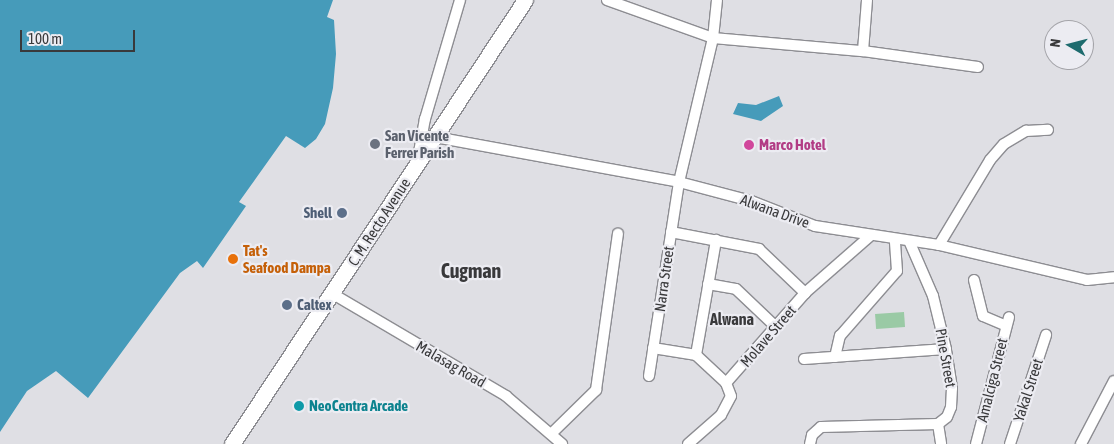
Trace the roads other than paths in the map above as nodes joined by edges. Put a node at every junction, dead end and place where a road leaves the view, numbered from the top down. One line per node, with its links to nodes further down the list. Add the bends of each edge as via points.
1 (460, 0): 11 (street, via 425,119)
2 (525, 0): 10 (highway, C. M. Recto Avenue)
3 (607, 0): 6 (street)
4 (717, 0): 6 (street, Narra Street)
5 (867, 0): 7 (street)
6 (713, 38): 7 (street); 12 (street, Narra Street)
7 (863, 51): 8 (street)
8 (978, 67)
9 (1048, 130): 19 (street, via 1026,131 1004,144 990,160)
10 (435, 137): 11 (highway, C. M. Recto Avenue); 12 (street, Alwana Drive)
11 (418, 162): 24 (highway, C. M. Recto Avenue)
12 (679, 182): 13 (street, Narra Street); 15 (street, Alwana Drive, via 751,201 798,221)
13 (670, 232): 16 (street); 27 (street, Narra Street)
14 (618, 234): 36 (street, via 596,390)
15 (870, 236): 17 (street, Alwana Drive); 23 (street, Molave Street)
16 (716, 240): 22 (street); 23 (street, via 758,249)
17 (895, 240): 18 (street, Alwana Drive); 30 (street, via 897,271 840,336)
18 (910, 243): 19 (street, Alwana Drive); 28 (street, Pine Street, via 933,296)
19 (940, 245): 20 (street, Alwana Drive, via 1087,280)
20 (1114, 277)
21 (974, 280): 42 (street, Amalciga Street, via 984,316 1008,321)
22 (708, 284): 25 (street, via 736,289); 29 (street)
23 (806, 293): 25 (street, Molave Street)
24 (333, 294): 36 (street, Malasag Road, via 506,396); 37 (highway, C. M. Recto Avenue)
25 (776, 327): 34 (street, Molave Street)
26 (1046, 335): 43 (street, Yakal Street)
27 (653, 348): 29 (street); 32 (street, Narra Street)
28 (946, 349): 30 (street); 35 (street, Pine Street, via 952,388 951,407)
29 (696, 355): 34 (street)
30 (834, 357): 31 (street)
31 (804, 360)
32 (649, 376)
33 (1114, 381): 44 (street)
34 (726, 383): 39 (street, via 731,396 721,415)
35 (938, 424): 40 (street, via 821,427 812,435); 41 (street)
36 (552, 433): 38 (street, Malasag Road)
37 (232, 444)
38 (562, 444)
39 (688, 444)
40 (810, 444)
41 (941, 444)
42 (976, 444)
43 (1010, 444)
44 (1081, 444)

